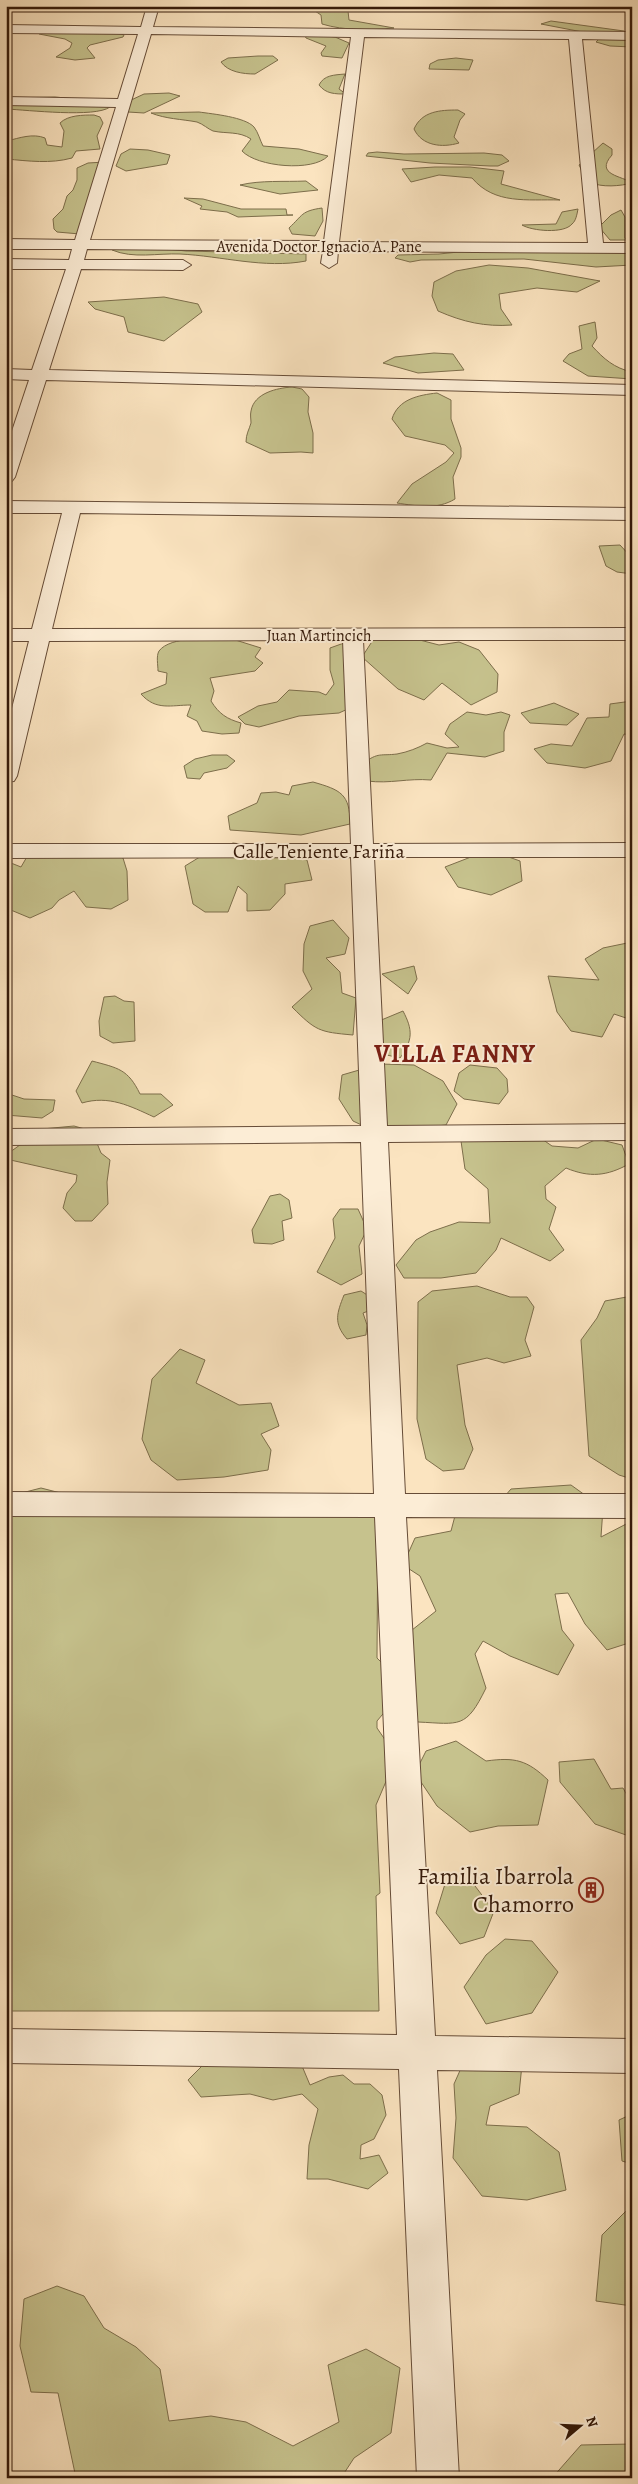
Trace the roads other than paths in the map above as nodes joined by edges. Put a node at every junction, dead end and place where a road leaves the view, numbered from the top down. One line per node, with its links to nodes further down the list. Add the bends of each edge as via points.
1 (153, 6): 3 (street)
2 (6, 29): 3 (street)
3 (145, 30): 4 (street); 8 (street)
4 (358, 33): 5 (street); 11 (street)
5 (575, 36): 6 (street); 12 (street)
6 (632, 36)
7 (6, 101): 8 (street)
8 (124, 102): 10 (street)
9 (6, 244): 10 (street, Avenida Doctor Ignacio A. Pane)
10 (81, 245): 11 (street, Avenida Doctor Ignacio A. Pane); 15 (street)
11 (331, 246): 12 (street, Avenida Doctor Ignacio A. Pane); 18 (street)
12 (596, 248): 13 (street, Avenida Doctor Ignacio A. Pane)
13 (632, 248)
14 (6, 264): 15 (street, Avenida Doctor Ignacio A. Pane)
15 (74, 264): 16 (street, Avenida Doctor Ignacio A. Pane); 21 (street)
16 (202, 264)
17 (309, 265): 18 (street, Avenida Doctor Ignacio A. Pane)
18 (329, 265): 19 (street, Avenida Doctor Ignacio A. Pane)
19 (348, 265)
20 (6, 374): 21 (street)
21 (39, 375): 22 (street); 23 (street)
22 (632, 390)
23 (6, 477)
24 (6, 507): 25 (street)
25 (72, 508): 26 (street); 28 (street)
26 (632, 514)
27 (6, 634): 28 (street, Juan Martincich)
28 (41, 634): 30 (street, Juan Martincich); 31 (street)
29 (632, 634): 30 (street, Juan Martincich)
30 (353, 635): 32 (street)
31 (6, 776)
32 (362, 850): 33 (street, Calle Teniente Fariña); 34 (street, Calle Teniente Fariña); 36 (street)
33 (632, 850)
34 (6, 851)
35 (632, 1132): 36 (street)
36 (373, 1135): 37 (street); 39 (street)
37 (6, 1137)
38 (6, 1504): 39 (street)
39 (390, 1505): 40 (street); 42 (street)
40 (632, 1506)
41 (6, 2046): 42 (street)
42 (416, 2051): 43 (street); 44 (street)
43 (632, 2056)
44 (438, 2478)

